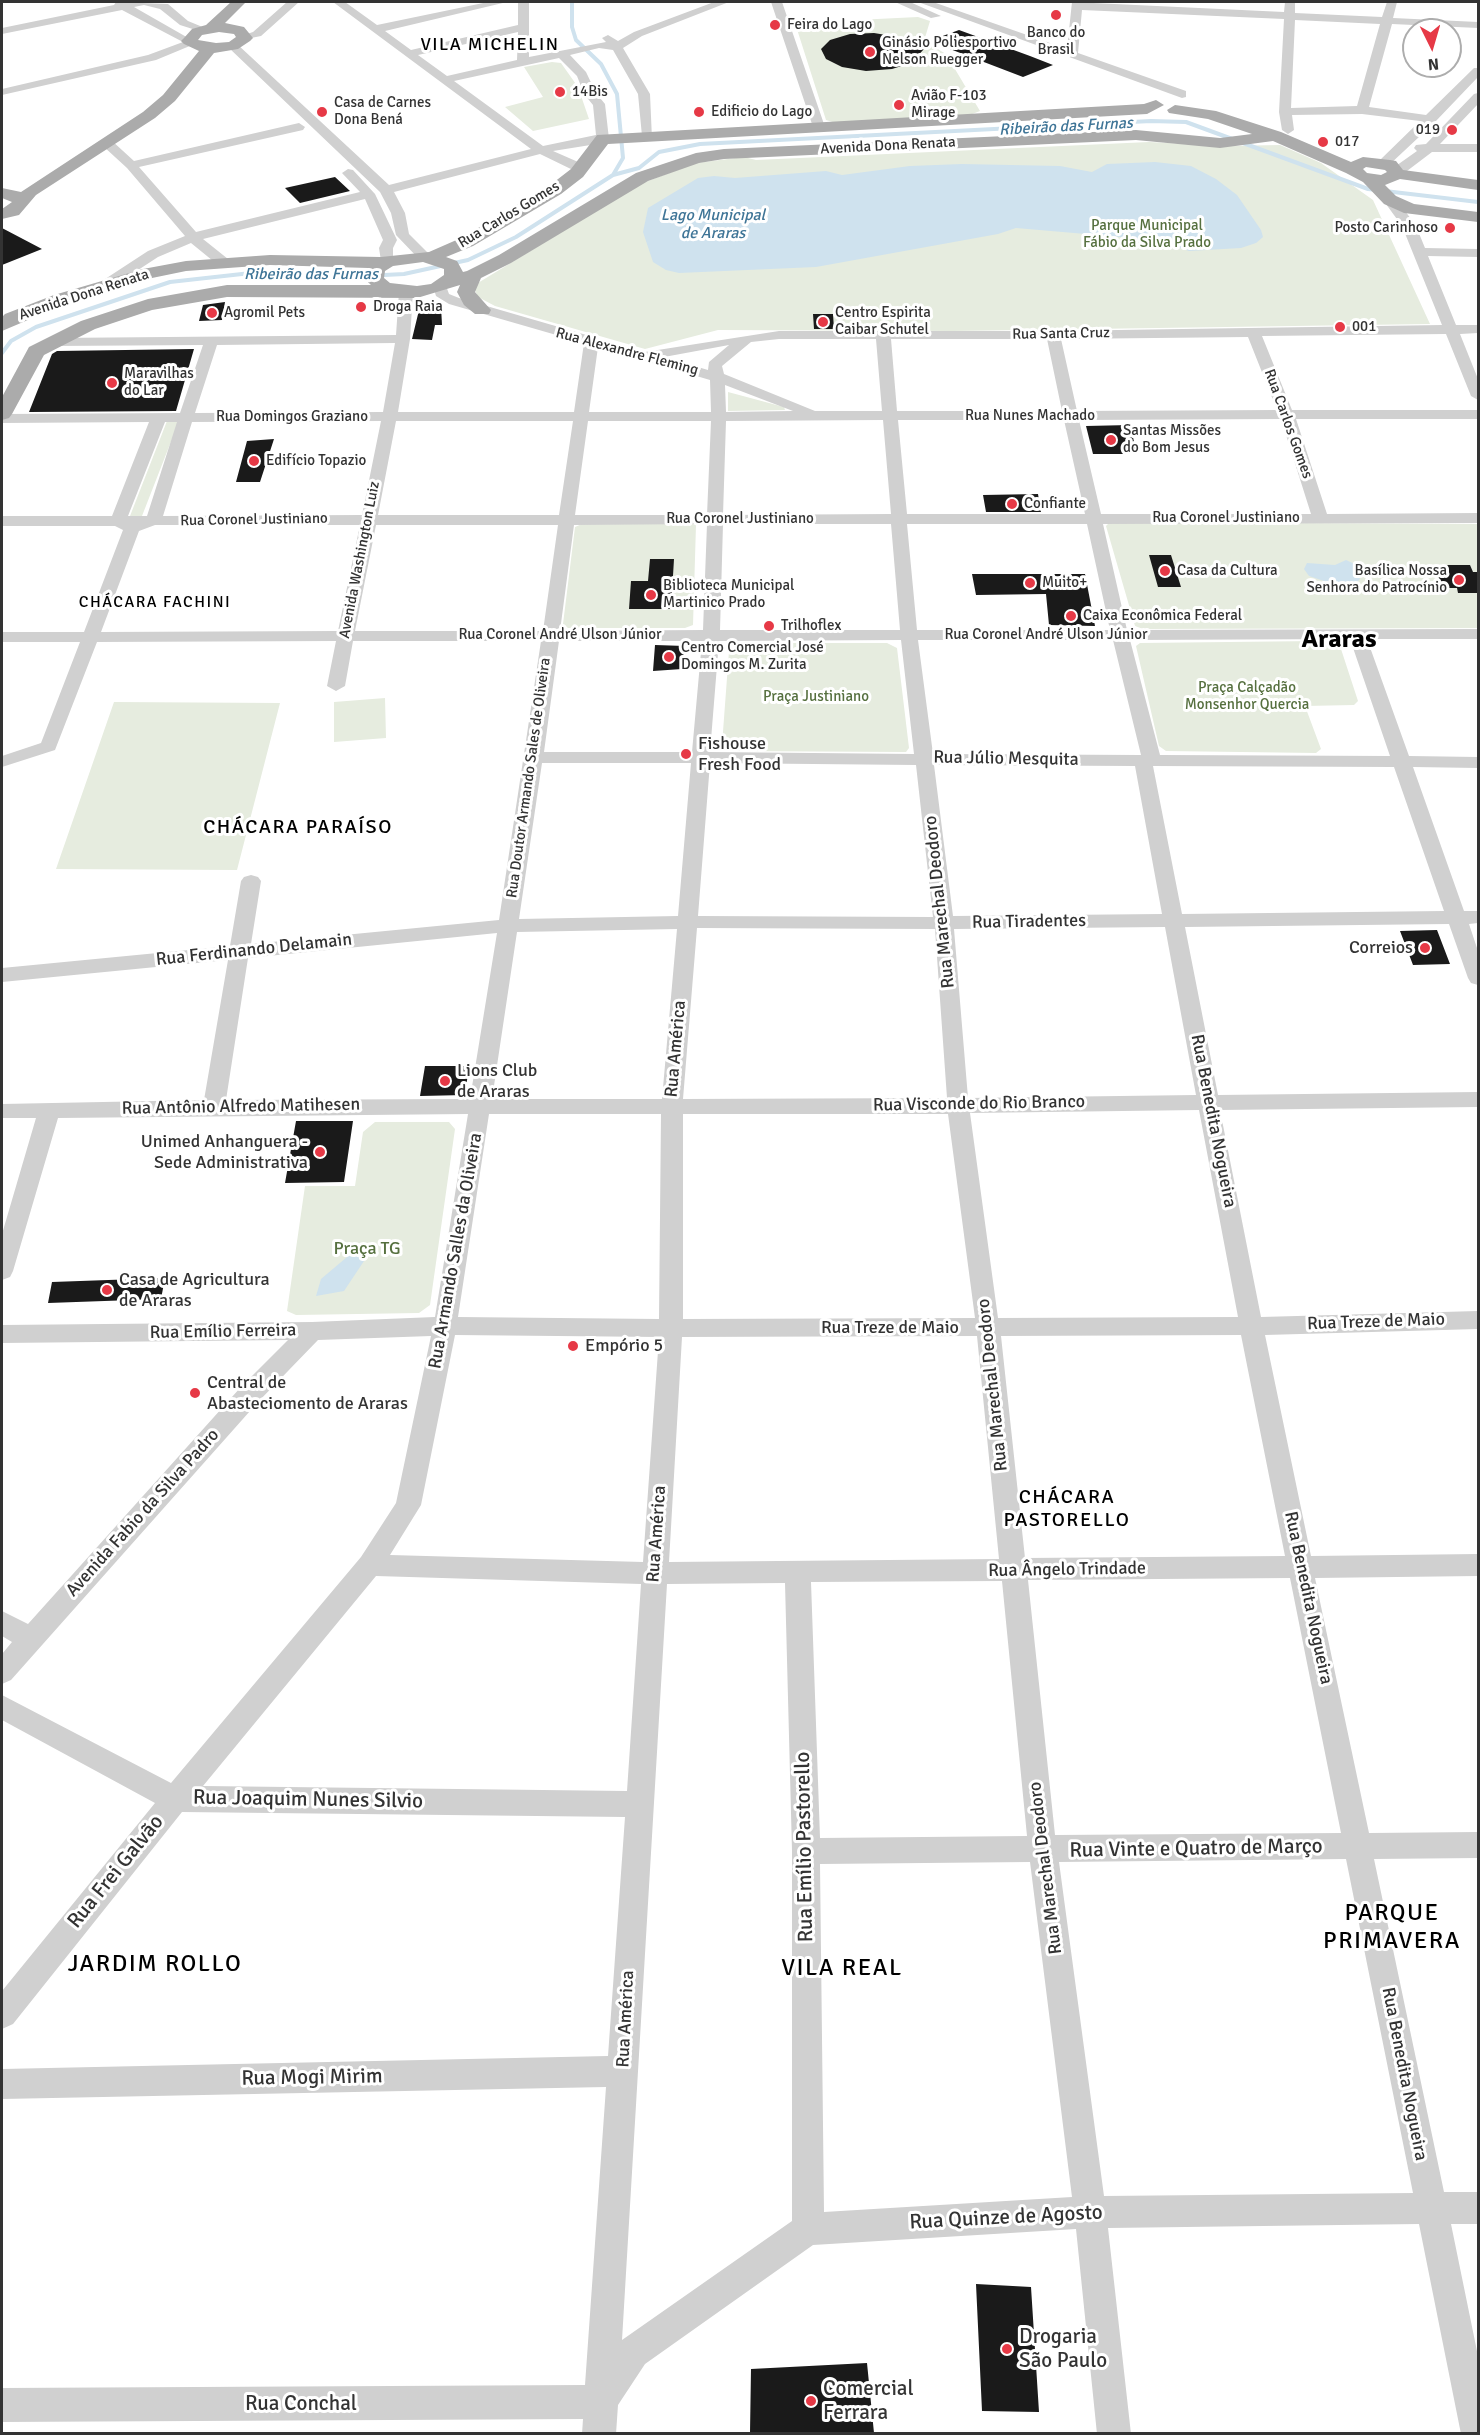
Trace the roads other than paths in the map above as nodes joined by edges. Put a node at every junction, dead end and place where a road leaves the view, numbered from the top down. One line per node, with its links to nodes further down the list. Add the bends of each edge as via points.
1 (239, 2): 23 (main road)
2 (253, 2): 23 (main road)
3 (293, 2): 26 (street, via 257,34)
4 (338, 2): 24 (street)
5 (501, 2): 24 (street)
6 (524, 2): 22 (street)
7 (703, 2): 27 (street)
8 (723, 2): 27 (street)
9 (776, 2): 47 (street)
10 (901, 2): 18 (street)
11 (924, 2): 17 (street)
12 (1291, 2): 19 (street)
13 (1392, 2): 20 (street)
14 (153, 3): 16 (street); 23 (street, via 184,23)
15 (1077, 4): 19 (street); 31 (street)
16 (122, 5): 25 (street); 28 (street)
17 (953, 12): 18 (street); 31 (street)
18 (936, 17): 41 (street, via 1139,87)
19 (1290, 17): 20 (street); 44 (street)
20 (1385, 22): 21 (street); 43 (street)
21 (1479, 26)
22 (525, 27): 29 (street); 34 (street)
23 (213, 28): 26 (main road, via 243,32); 28 (main road, via 192,35)
24 (376, 29): 29 (street)
25 (2, 31)
26 (239, 42): 28 (main road); 64 (street)
27 (608, 43): 30 (street); 49 (street, via 644,94)
28 (200, 45): 32 (street); 33 (street); 35 (main road); 52 (main road, via 162,104)
29 (408, 54): 37 (street)
30 (562, 54): 34 (street); 51 (street, via 582,75 599,104)
31 (1072, 54): 39 (street)
32 (152, 58): 35 (street, via 171,59); 38 (street)
33 (230, 62)
34 (523, 62): 37 (street)
35 (179, 66): 65 (main road, via 125,118)
36 (1479, 71): 46 (street)
37 (443, 80): 56 (street)
38 (2, 92)
39 (1186, 96): 41 (main road, via 1161,94); 42 (main road, via 1194,105); 50 (main road)
40 (1479, 97): 54 (street)
41 (1152, 105): 42 (main road); 48 (main road, Avenida Dona Renata)
42 (1174, 110): 50 (main road, via 1210,114)
43 (1362, 110): 44 (street); 46 (street)
44 (1285, 112): 50 (street)
45 (288, 118): 58 (street, via 303,131)
46 (1431, 119): 53 (street)
47 (819, 127): 48 (main road, Avenida Dona Renata); 49 (main road, Avenida Dona Renata)
48 (907, 133): 50 (main road, Avenida Dona Renata, via 1136,135 1220,143); 76 (main road, Avenida Dona Renata, via 678,163 621,188 505,259)
49 (648, 136): 51 (main road, Avenida Dona Renata)
50 (1274, 136): 59 (main road, Avenida Dona Renata)
51 (603, 139): 56 (street); 60 (main road, Rua Carlos Gomes)
52 (106, 143): 58 (street); 67 (main road, via 30,191)
53 (1400, 147): 54 (street); 61 (street)
54 (1429, 148): 55 (street); 61 (street)
55 (1479, 148)
56 (541, 150): 60 (street); 64 (street)
57 (338, 164): 66 (street)
58 (131, 165): 71 (street)
59 (1357, 165): 61 (main road); 62 (main road, via 1356,175)
60 (580, 168): 76 (main road, Rua Carlos Gomes, via 546,195 467,242)
61 (1392, 172): 62 (main road); 63 (main road); 69 (main road)
62 (1369, 179): 69 (main road)
63 (1479, 185)
64 (386, 190): 76 (street, via 398,213 403,235)
65 (2, 193): 67 (main road, via 17,196)
66 (369, 194): 71 (street); 75 (street, via 390,240)
67 (21, 203): 68 (main road)
68 (2, 214)
69 (1410, 217): 70 (main road); 72 (street)
70 (1479, 217)
71 (193, 237): 74 (street); 77 (street, via 153,254)
72 (1420, 252): 73 (street); 82 (street)
73 (1479, 253)
74 (223, 261): 75 (main road, Avenida Dona Renata, via 270,260); 77 (main road, Avenida Dona Renata, via 149,273)
75 (381, 268): 76 (main road, Avenida Dona Renata); 78 (main road, via 385,288)
76 (445, 270): 78 (main road, Avenida Dona Renata); 79 (street, via 443,296); 80 (main road)
77 (104, 286): 81 (main road, Avenida Dona Renata)
78 (402, 297): 79 (street, Rua Alexandre Fleming); 88 (street, Avenida Washington Luiz); 90 (main road, Avenida Dona Renata, via 254,290 205,293 148,305 88,325)
79 (454, 302): 80 (street, Rua Alexandre Fleming)
80 (482, 310): 91 (street, Rua Alexandre Fleming)
81 (2, 325)
82 (1450, 329): 83 (street, Rua Santa Cruz); 84 (street, Rua Santa Cruz); 94 (street)
83 (1479, 329)
84 (1252, 331): 86 (street, Rua Santa Cruz); 96 (street, Rua Carlos Gomes)
85 (884, 335): 86 (street, Rua Santa Cruz); 87 (street, Rua Santa Cruz); 99 (street, Rua Marechal Deodoro)
86 (1053, 335): 100 (street, Rua Benedita Nogueira)
87 (747, 338): 92 (street, Rua Santa Cruz); 93 (street, via 714,365)
88 (403, 339): 89 (street); 103 (street, Avenida Washington Luiz)
89 (211, 341): 90 (street); 102 (street)
90 (53, 342): 97 (main road, Avenida Dona Renata, via 36,351)
91 (591, 342): 92 (street, Rua Alexandre Fleming); 104 (street)
92 (645, 356): 93 (street, Rua Alexandre Fleming)
93 (717, 377): 98 (street, Rua Alexandre Fleming); 105 (street, Rua América)
94 (1479, 396)
95 (1479, 414): 96 (street, Rua Nunes Machado)
96 (1287, 415): 100 (street, Rua Nunes Machado); 109 (street, Rua Carlos Gomes)
97 (2, 416): 101 (street, Rua Domingos Graziano)
98 (819, 416): 99 (street, Rua Nunes Machado); 105 (street, Rua Nunes Machado)
99 (889, 416): 100 (street, Rua Nunes Machado); 107 (street, Rua Marechal Deodoro)
100 (1073, 416): 108 (street, Rua Benedita Nogueira)
101 (159, 417): 102 (street, Rua Domingos Graziano); 115 (street)
102 (189, 417): 103 (street, Rua Domingos Graziano); 114 (street)
103 (390, 417): 104 (street, Rua Domingos Graziano); 111 (street, Avenida Washington Luiz)
104 (582, 417): 105 (street, Rua Nunes Machado); 106 (street, Rua Doutor Armando Sales de Oliveira)
105 (719, 417): 112 (street, Rua América)
106 (567, 518): 111 (street, Rua Coronel Justiniano); 112 (street, Rua Coronel Justiniano); 118 (street, Rua Doutor Armando Sales de Oliveira)
107 (900, 518): 108 (street, Rua Coronel Justiniano); 112 (street, Rua Coronel Justiniano); 120 (street, Rua Marechal Deodoro)
108 (1094, 518): 109 (street, Rua Coronel Justiniano); 121 (street, Rua Benedita Nogueira)
109 (1320, 518): 110 (street, Rua Coronel Justiniano)
110 (1479, 518)
111 (368, 519): 114 (street, Rua Coronel Justiniano); 117 (street, Avenida Washington Luiz)
112 (717, 519): 119 (street, Rua América)
113 (2, 521): 115 (street)
114 (153, 521): 115 (street, Rua Coronel Justiniano)
115 (125, 524): 124 (street)
116 (1479, 634): 122 (street, Rua Coronel André Ulson Júnior)
117 (345, 635): 118 (street, Rua Coronel André Ulson Júnior); 124 (street, Rua Coronel André Ulson Júnior); 125 (street, Avenida Washington Luiz)
118 (549, 635): 119 (street, Rua Coronel André Ulson Júnior); 126 (street, Rua Doutor Armando Sales de Oliveira)
119 (711, 635): 120 (street, Rua Coronel André Ulson Júnior); 127 (street, Rua América)
120 (909, 635): 121 (street, Rua Coronel André Ulson Júnior); 128 (street, Rua Marechal Deodoro)
121 (1120, 635): 122 (street, Rua Coronel André Ulson Júnior); 129 (street, Rua Benedita Nogueira)
122 (1357, 636): 131 (street)
123 (2, 637): 124 (street, Rua Coronel André Ulson Júnior)
124 (92, 638): 130 (street, via 50,746)
125 (336, 686)
126 (534, 757): 127 (street, Rua Júlio Mesquita); 139 (street, Rua Doutor Armando Sales de Oliveira)
127 (702, 759): 128 (street, Rua Júlio Mesquita); 137 (street, Rua América)
128 (924, 759): 129 (street, Rua Júlio Mesquita); 138 (street, Rua Marechal Deodoro)
129 (1147, 761): 131 (street, Rua Júlio Mesquita); 136 (street, Rua Benedita Nogueira)
130 (2, 762)
131 (1404, 762): 132 (street, Rua Júlio Mesquita); 134 (street)
132 (1479, 762)
133 (251, 881): 140 (street)
134 (1458, 917): 135 (street, Rua Tiradentes); 136 (street, Rua Tiradentes); 142 (street)
135 (1479, 917)
136 (1175, 920): 138 (street, Rua Tiradentes); 144 (street, Rua Benedita Nogueira)
137 (687, 922): 138 (street, Rua Tiradentes); 139 (street, Rua Tiradentes); 146 (street, Rua América)
138 (944, 923): 147 (street, Rua Marechal Deodoro)
139 (507, 926): 140 (street, Rua Ferdinando Delamain); 145 (street, Rua Armando Salles da Oliveira)
140 (240, 951): 141 (street, Rua Ferdinando Delamain); 148 (street)
141 (2, 975)
142 (1479, 978)
143 (1479, 1099): 144 (street, Rua Visconde do Rio Branco)
144 (1209, 1101): 147 (street, Rua Visconde do Rio Branco); 154 (street, Rua Benedita Nogueira)
145 (480, 1106): 146 (street, Rua Visconde do Rio Branco); 148 (street, Rua Antônio Alfredo Matihesen); 153 (street, Rua Armando Salles da Oliveira)
146 (672, 1106): 147 (street, Rua Visconde do Rio Branco); 155 (street, Rua América)
147 (958, 1106): 156 (street, Rua Marechal Deodoro)
148 (214, 1107): 149 (street, Rua Antônio Alfredo Matihesen)
149 (49, 1110): 150 (street, Rua Antônio Alfredo Matihesen); 151 (street)
150 (2, 1111)
151 (2, 1271)
152 (1479, 1320): 154 (street, Rua Treze de Maio)
153 (445, 1326): 155 (street, Rua Treze de Maio); 157 (street, Rua Emílio Ferreira); 159 (street, Rua Armando Salles da Oliveira, via 408,1505)
154 (1251, 1326): 156 (street, Rua Treze de Maio); 161 (street, Rua Benedita Nogueira)
155 (671, 1328): 156 (street, Rua Treze de Maio); 164 (street, Rua América)
156 (988, 1328): 162 (street, Rua Marechal Deodoro)
157 (312, 1331): 158 (street, Rua Emílio Ferreira); 166 (street, Avenida Fabio da Silva Padro, via 249,1395)
158 (2, 1334)
159 (370, 1565): 164 (street, Rua Ângelo Trindade); 169 (street, Rua Frei Galvão)
160 (1479, 1565): 161 (street, Rua Ângelo Trindade)
161 (1301, 1567): 162 (street, Rua Ângelo Trindade); 172 (street, Rua Benedita Nogueira)
162 (1013, 1571): 163 (street, Rua Ângelo Trindade); 174 (street, Rua Marechal Deodoro)
163 (798, 1572): 164 (street, Rua Ângelo Trindade); 173 (street, Rua Emílio Pastorello)
164 (655, 1573): 170 (street, Rua América)
165 (2, 1622): 166 (street)
166 (29, 1639): 167 (street, Avenida Fabio da Silva Padro)
167 (2, 1672)
168 (2, 1707): 169 (street, Rua Joaquim Nunes Silvio)
169 (175, 1799): 170 (street, Rua Joaquim Nunes Silvio); 175 (street, Rua Frei Galvão)
170 (638, 1804): 176 (street, Rua América)
171 (1479, 1845): 172 (street, Rua Vinte e Quatro de Março)
172 (1359, 1846): 174 (street, Rua Vinte e Quatro de Março); 178 (street, Rua Benedita Nogueira)
173 (806, 1851): 174 (street, Rua Vinte e Quatro de Março); 181 (street, Rua Emílio Pastorello)
174 (1043, 1851): 180 (street, Rua Marechal Deodoro)
175 (2, 2014)
176 (623, 2071): 177 (street, Rua Mogi Mirim); 183 (street, Rua América)
177 (2, 2084)
178 (1431, 2207): 179 (street, Rua Quinze de Agosto); 180 (street, Rua Quinze de Agosto); 185 (street, Rua Benedita Nogueira)
179 (1479, 2208)
180 (1090, 2212): 181 (street, Rua Quinze de Agosto); 184 (street, Rua Marechal Deodoro)
181 (808, 2229): 183 (street, via 633,2352)
182 (2, 2405): 183 (street, Rua Conchal)
183 (599, 2418)
184 (1114, 2433)
185 (1478, 2433)

